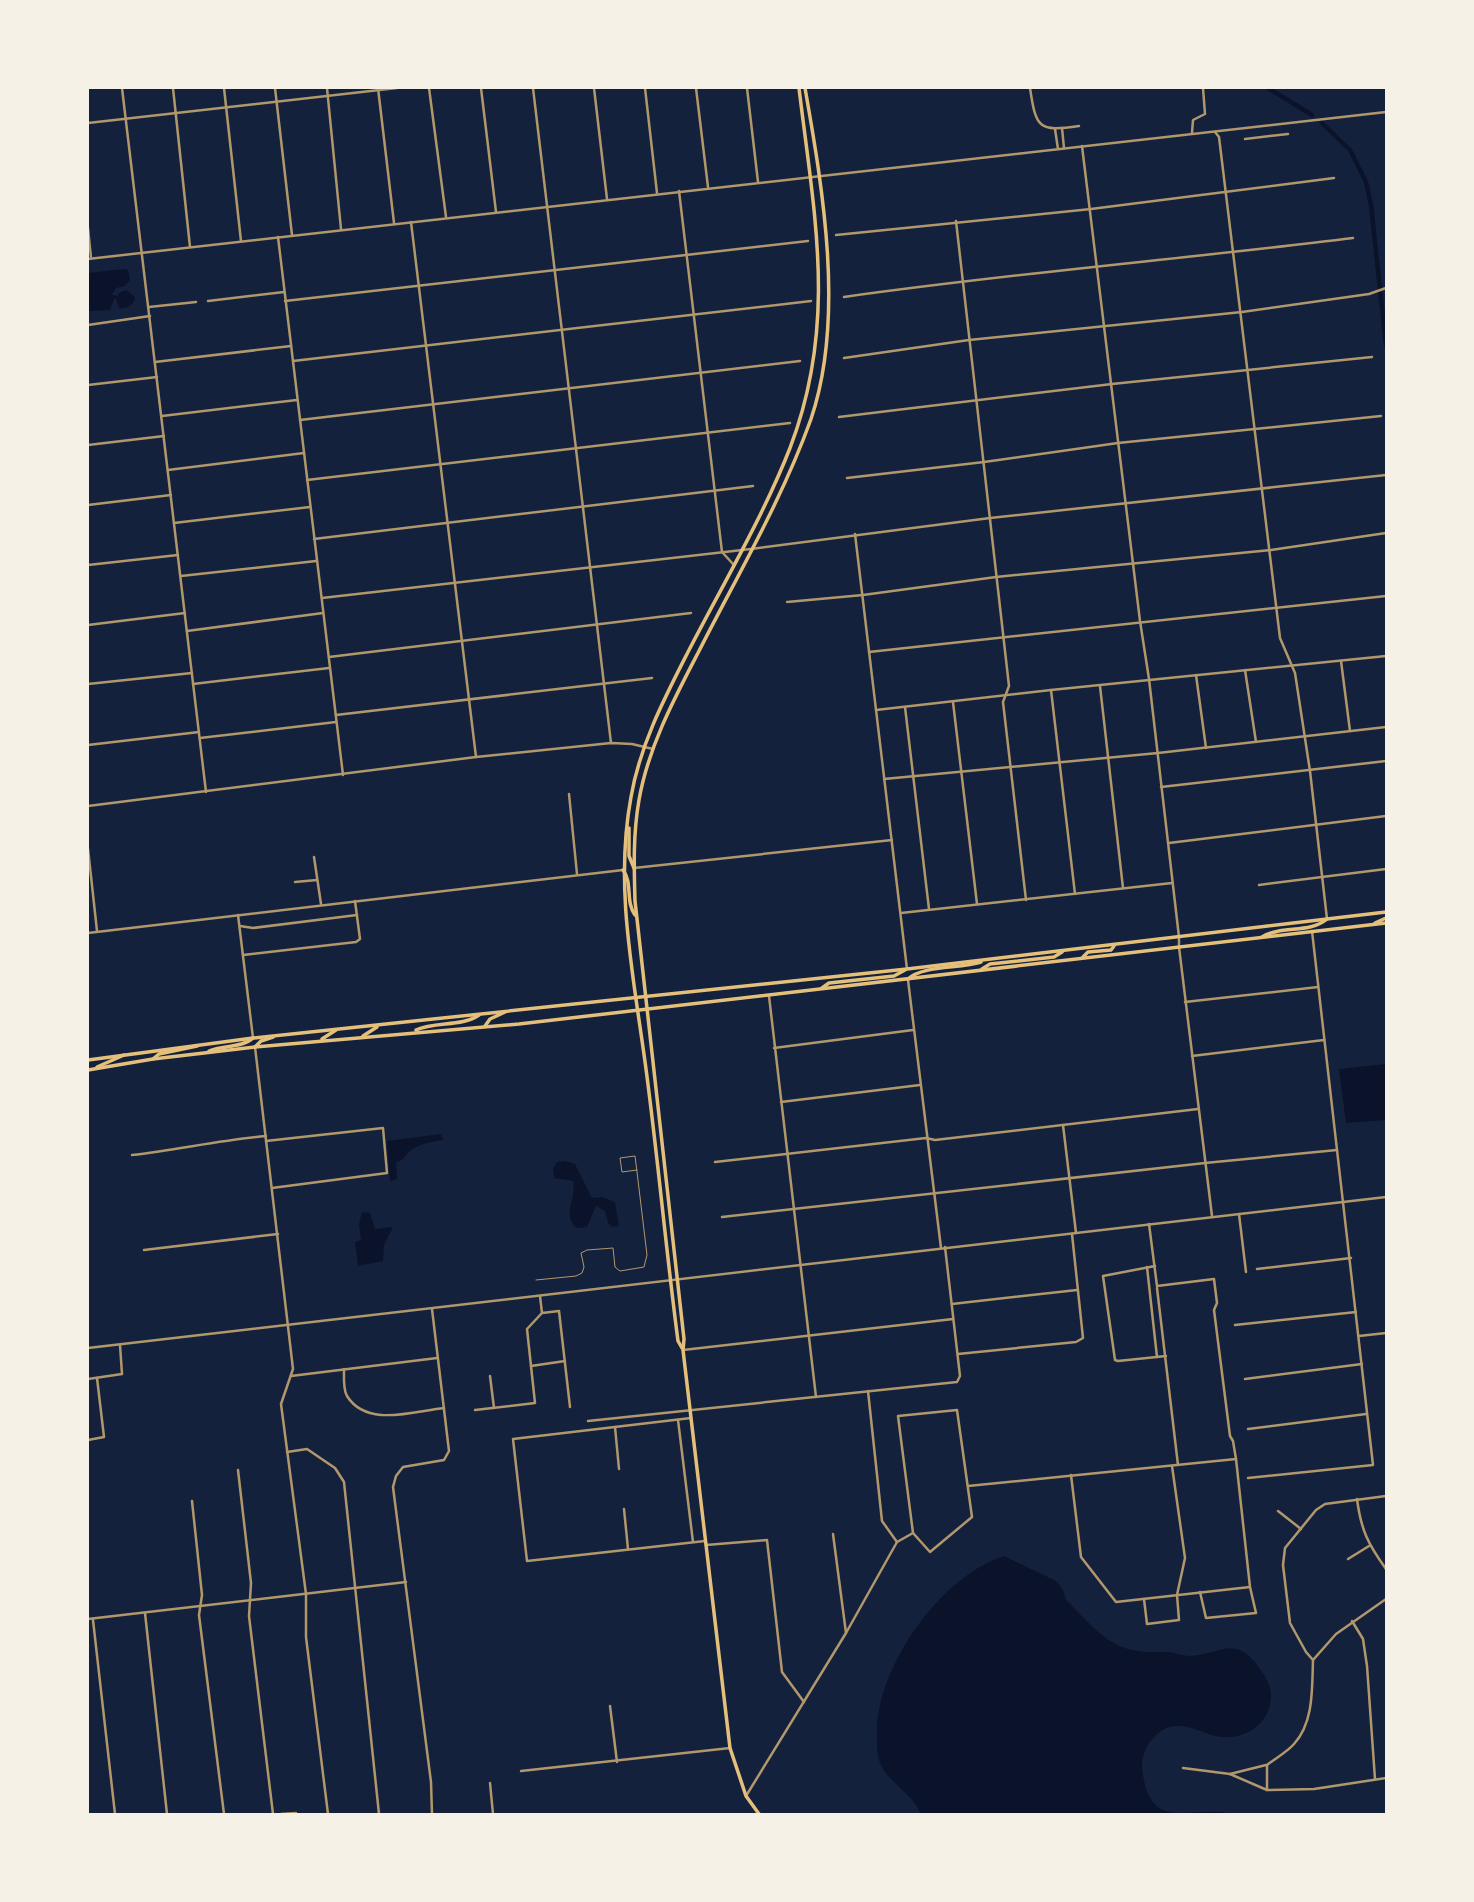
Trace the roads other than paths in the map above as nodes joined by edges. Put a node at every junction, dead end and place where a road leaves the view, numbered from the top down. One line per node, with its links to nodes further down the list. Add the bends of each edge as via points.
1 (122, 88): 24 (street)
2 (173, 88): 23 (street)
3 (224, 88): 21 (street)
4 (275, 88): 20 (street)
5 (327, 88): 19 (street)
6 (397, 88): 18 (street)
7 (429, 88): 50 (street)
8 (481, 88): 49 (street)
9 (533, 88): 47 (street)
10 (594, 88): 46 (street)
11 (645, 88): 45 (street)
12 (696, 88): 42 (street)
13 (747, 88): 41 (street)
14 (799, 88): 39 (main road)
15 (805, 88): 38 (main road)
16 (1030, 88): 29 (street, via 1034,114 1042,125)
17 (1203, 88): 31 (street, via 1205,114 1192,120)
18 (378, 89): 19 (street); 53 (street)
19 (327, 96): 20 (street); 55 (street)
20 (277, 102): 21 (street); 56 (street)
21 (226, 107): 23 (street); 60 (street)
22 (1387, 112): 27 (street)
23 (176, 113): 24 (street); 62 (street)
24 (126, 119): 25 (street); 63 (street)
25 (88, 123)
26 (1079, 126): 28 (street)
27 (1265, 126): 30 (street); 33 (street)
28 (1062, 128): 29 (street); 36 (street)
29 (1055, 129): 37 (street)
30 (1214, 132): 31 (street); 44 (street, via 1219,137)
31 (1192, 133): 35 (street)
32 (1288, 134): 33 (street)
33 (1267, 137): 34 (street)
34 (1245, 139)
35 (1082, 146): 36 (street); 48 (street)
36 (1064, 148): 37 (street)
37 (1058, 149): 38 (street)
38 (818, 175): 39 (street); 134 (main road, via 829,277 822,369 811,416 787,477)
39 (811, 176): 41 (street); 135 (main road, via 820,276 809,384 789,449)
40 (1334, 178): 44 (street)
41 (758, 182): 42 (street)
42 (708, 187): 43 (street)
43 (679, 191): 45 (street); 65 (street)
44 (1226, 191): 48 (street); 64 (street)
45 (657, 193): 46 (street)
46 (607, 199): 47 (street)
47 (548, 206): 49 (street); 68 (street)
48 (1091, 209): 52 (street); 67 (street)
49 (496, 212): 50 (street)
50 (446, 217): 51 (street)
51 (411, 221): 53 (street); 70 (street)
52 (956, 221): 57 (street); 69 (street)
53 (394, 223): 55 (street)
54 (88, 228): 66 (street)
55 (341, 229): 56 (street)
56 (292, 235): 58 (street)
57 (836, 235)
58 (278, 237): 60 (street); 72 (street)
59 (1353, 239): 64 (street)
60 (241, 241): 62 (street)
61 (808, 241): 65 (street)
62 (190, 247): 63 (street)
63 (142, 252): 66 (street); 78 (street)
64 (1234, 253): 67 (street); 79 (street)
65 (687, 254): 68 (street); 80 (street)
66 (89, 258)
67 (1099, 268): 69 (street); 83 (street)
68 (555, 270): 70 (street); 84 (street)
69 (962, 280): 73 (street); 85 (street)
70 (419, 285): 75 (street); 86 (street)
71 (1386, 288): 79 (street)
72 (284, 292): 74 (street); 75 (street)
73 (844, 297)
74 (208, 301)
75 (285, 301): 87 (street)
76 (811, 301): 80 (street)
77 (196, 302): 78 (street)
78 (149, 307): 81 (street)
79 (1242, 312): 83 (street); 93 (street)
80 (694, 314): 84 (street); 94 (street)
81 (150, 316): 82 (street); 92 (street)
82 (88, 325)
83 (1105, 327): 85 (street); 96 (street)
84 (562, 329): 86 (street); 98 (street)
85 (969, 340): 89 (street); 99 (street)
86 (426, 345): 90 (street); 101 (street)
87 (291, 346): 90 (street); 92 (street)
88 (1372, 357): 93 (street)
89 (844, 358)
90 (293, 361): 100 (street)
91 (800, 361): 94 (street)
92 (155, 362): 95 (street)
93 (1248, 372): 96 (street); 107 (street)
94 (701, 373): 98 (street); 108 (street)
95 (157, 377): 97 (street); 102 (street)
96 (1112, 384): 99 (street); 110 (street)
97 (88, 385)
98 (569, 388): 101 (street); 112 (street)
99 (976, 399): 104 (street); 114 (street)
100 (298, 400): 102 (street); 105 (street)
101 (433, 404): 105 (street); 115 (street)
102 (162, 416): 109 (street)
103 (1381, 416): 107 (street)
104 (839, 417)
105 (300, 420): 113 (street)
106 (790, 422): 108 (street)
107 (1255, 430): 110 (street); 121 (street)
108 (708, 432): 112 (street); 122 (street)
109 (164, 436): 111 (street); 116 (street)
110 (1118, 443): 114 (street); 124 (street)
111 (88, 445)
112 (576, 448): 115 (street); 127 (street)
113 (304, 453): 116 (street); 119 (street)
114 (984, 462): 118 (street); 128 (street)
115 (440, 464): 119 (street); 130 (street)
116 (168, 470): 123 (street)
117 (1387, 475): 121 (street)
118 (847, 478)
119 (307, 480): 126 (street)
120 (753, 486): 122 (street)
121 (1261, 489): 124 (street); 136 (street)
122 (715, 491): 127 (street); 137 (street)
123 (171, 495): 125 (street); 129 (street)
124 (1126, 503): 128 (street); 140 (street)
125 (88, 505)
126 (310, 507): 129 (street); 133 (street)
127 (583, 507): 130 (street); 143 (street)
128 (990, 518): 132 (street); 145 (street)
129 (174, 523): 138 (street)
130 (447, 523): 133 (street); 146 (street)
131 (1387, 533): 136 (street)
132 (855, 534): 134 (street); 147 (street)
133 (314, 539): 139 (street)
134 (751, 549): 135 (street); 194 (main road)
135 (740, 550): 137 (street); 141 (main road)
136 (1270, 550): 140 (street); 151 (street)
137 (722, 551): 141 (street); 143 (street)
138 (178, 555): 142 (street); 144 (street)
139 (317, 561): 144 (street); 149 (street)
140 (1133, 563): 145 (street); 155 (street)
141 (733, 564): 192 (main road)
142 (88, 565)
143 (590, 566): 146 (street); 156 (street)
144 (181, 576): 152 (street)
145 (996, 577): 147 (street); 159 (street)
146 (455, 582): 149 (street); 160 (street)
147 (863, 595): 150 (street); 161 (street)
148 (1387, 596): 151 (street)
149 (322, 598): 153 (street)
150 (787, 602)
151 (1276, 608): 155 (street); 165 (street, via 1280,638)
152 (185, 613): 157 (street); 158 (street)
153 (323, 613): 158 (street); 163 (street)
154 (691, 613): 156 (street)
155 (1140, 621): 159 (street); 171 (street)
156 (597, 624): 160 (street); 174 (street)
157 (88, 625)
158 (187, 631): 168 (street)
159 (1003, 636): 161 (street); 177 (street)
160 (462, 641): 163 (street); 178 (street)
161 (869, 652): 181 (street)
162 (1387, 656): 164 (street)
163 (329, 657): 166 (street)
164 (1341, 660): 165 (street); 185 (street)
165 (1293, 666): 167 (street); 188 (street)
166 (330, 668): 173 (street); 182 (street)
167 (1245, 670): 169 (street); 189 (street)
168 (192, 673): 172 (street); 173 (street)
169 (1196, 675): 171 (street); 193 (street)
170 (652, 678): 174 (street)
171 (1149, 680): 175 (street); 195 (street)
172 (88, 684)
173 (193, 684): 186 (street)
174 (604, 684): 178 (street); 190 (street)
175 (1100, 686): 176 (street); 197 (street)
176 (1051, 690): 177 (street); 199 (street)
177 (1006, 695): 179 (street); 200 (street, via 1003,702)
178 (469, 700): 182 (street); 196 (street)
179 (953, 701): 180 (street); 202 (street)
180 (905, 707): 181 (street); 204 (street)
181 (876, 710): 205 (street)
182 (336, 715): 183 (street)
183 (337, 722): 187 (street); 203 (street)
184 (1387, 727): 185 (street)
185 (1350, 730): 188 (street)
186 (199, 732): 187 (street); 191 (street)
187 (200, 738): 207 (street)
188 (1305, 738): 189 (street); 201 (street)
189 (1256, 742): 193 (street)
190 (611, 743): 192 (street); 196 (street)
191 (88, 745)
192 (644, 746): 194 (street); 211 (main road)
193 (1206, 748): 195 (street)
194 (653, 749): 217 (main road, via 639,798)
195 (1158, 753): 197 (street); 206 (street)
196 (476, 757): 203 (street)
197 (1110, 758): 199 (street); 226 (street)
198 (1387, 761): 201 (street)
199 (1059, 763): 200 (street); 227 (street)
200 (1012, 768): 202 (street); 228 (street)
201 (1310, 771): 206 (street); 212 (street)
202 (962, 773): 204 (street); 231 (street)
203 (343, 775): 207 (street)
204 (914, 776): 205 (street); 232 (street)
205 (884, 779): 213 (street)
206 (1161, 787): 214 (street)
207 (206, 792): 209 (street)
208 (569, 794): 220 (street)
209 (88, 806)
210 (1387, 816): 212 (street)
211 (628, 819): 217 (main road, via 629,856); 219 (main road)
212 (1315, 826): 214 (street); 221 (street)
213 (892, 840): 217 (street); 234 (street)
214 (1169, 843): 224 (street)
215 (88, 849): 241 (street)
216 (314, 857): 222 (street)
217 (634, 868): 237 (main road)
218 (1387, 869): 221 (street)
219 (623, 870): 220 (street); 237 (main road); 259 (main road)
220 (576, 873): 229 (street)
221 (1321, 877): 225 (street); 238 (street)
222 (317, 880): 223 (street); 230 (street)
223 (295, 882)
224 (1173, 883): 226 (street); 244 (street)
225 (1259, 885)
226 (1123, 888): 227 (street)
227 (1074, 894): 228 (street)
228 (1026, 900): 231 (street)
229 (355, 901): 230 (street); 236 (street)
230 (321, 904): 235 (street)
231 (977, 904): 232 (street)
232 (929, 909): 234 (street)
233 (1387, 912): 238 (main road)
234 (901, 913): 252 (street)
235 (238, 915): 240 (street); 241 (street)
236 (356, 915): 240 (street); 249 (street, via 359,940)
237 (636, 917): 257 (main road)
238 (1327, 919): 244 (main road); 245 (main road, via 1316,926 1272,931)
239 (1387, 920): 242 (main road)
240 (240, 926): 249 (street)
241 (97, 931): 243 (street)
242 (1312, 931): 245 (main road); 255 (street)
243 (88, 933)
244 (1179, 937): 246 (main road); 247 (street)
245 (1260, 938): 247 (main road)
246 (1115, 945): 248 (main road); 250 (main road)
247 (1179, 947): 250 (main road); 260 (street)
248 (1065, 950): 251 (main road); 253 (main road, via 1054,957 990,964)
249 (243, 955): 272 (street)
250 (1082, 958): 253 (main road)
251 (986, 960): 252 (main road); 254 (main road, via 920,972)
252 (907, 969): 256 (main road); 257 (main road)
253 (980, 970): 254 (main road)
254 (908, 979): 256 (main road); 268 (street)
255 (1319, 987): 260 (street); 274 (street)
256 (820, 989): 258 (main road)
257 (647, 996): 259 (main road); 261 (main road)
258 (769, 996): 261 (main road); 277 (street)
259 (636, 997): 262 (main road); 263 (main road)
260 (1185, 1002): 280 (street)
261 (648, 1009): 263 (main road); 316 (main road)
262 (509, 1010): 264 (main road); 266 (main road)
263 (638, 1010): 266 (main road); 318 (main road)
264 (481, 1014): 265 (main road); 269 (main road, via 472,1020 427,1025)
265 (382, 1024): 267 (main road); 271 (main road)
266 (485, 1026): 269 (main road)
267 (338, 1029): 270 (main road); 273 (main road)
268 (913, 1030): 277 (street); 284 (street)
269 (411, 1032): 271 (main road)
270 (278, 1035): 272 (main road); 276 (main road)
271 (363, 1036): 273 (main road)
272 (253, 1038): 275 (main road); 279 (main road)
273 (320, 1040): 276 (main road)
274 (1324, 1040): 280 (street); 290 (street)
275 (202, 1044): 278 (main road); 281 (main road)
276 (255, 1047): 279 (main road); 289 (street)
277 (774, 1048): 285 (street)
278 (125, 1054): 282 (main road); 283 (main road)
279 (204, 1054): 281 (main road)
280 (1192, 1056): 286 (street)
281 (153, 1059): 283 (main road)
282 (88, 1060)
283 (90, 1070)
284 (920, 1085): 285 (street); 288 (street)
285 (781, 1102): 291 (street)
286 (1198, 1109): 287 (street); 294 (street)
287 (1063, 1125): 288 (street); 296 (street)
288 (926, 1138): 291 (street); 298 (street)
289 (266, 1139): 292 (street); 297 (street); 297 (street, via 383,1128 387,1173)
290 (1337, 1150): 294 (street); 300 (street)
291 (787, 1153): 293 (street); 301 (street)
292 (132, 1155)
293 (715, 1162)
294 (1205, 1163): 296 (street); 304 (street)
295 (637, 1170): 295 (lane, via 635,1156 620,1158 622,1172); 317 (lane, via 647,1255 644,1267 617,1270 613,1248 587,1250 581,1253 582,1273)
296 (1069, 1179): 298 (street); 306 (street)
297 (272, 1188): 307 (street)
298 (935, 1194): 301 (street); 308 (street)
299 (1387, 1197): 300 (street)
300 (1345, 1202): 302 (street); 310 (street)
301 (794, 1209): 303 (street); 311 (street)
302 (1239, 1214): 304 (street); 315 (street)
303 (722, 1217)
304 (1212, 1217): 305 (street)
305 (1149, 1224): 306 (street); 312 (street)
306 (1074, 1233): 308 (street); 320 (street)
307 (278, 1234): 309 (street); 328 (street)
308 (943, 1248): 311 (street); 322 (street)
309 (144, 1250)
310 (1351, 1258): 314 (street); 324 (street)
311 (801, 1265): 316 (street); 330 (street)
312 (1154, 1266): 313 (street); 319 (street)
313 (1147, 1267): 337 (street); 337 (street, via 1103,1276 1115,1360)
314 (1257, 1269)
315 (1246, 1272)
316 (678, 1279): 318 (street); 334 (main road)
317 (536, 1280)
318 (670, 1280): 321 (street); 334 (main road)
319 (1157, 1286): 336 (street); 363 (street, via 1214,1279 1214,1310)
320 (1077, 1290): 322 (street); 335 (street, via 1083,1338 1076,1342)
321 (540, 1296): 323 (street); 325 (street)
322 (951, 1304): 326 (street)
323 (432, 1309): 328 (street); 338 (street)
324 (1356, 1312): 327 (street); 331 (street)
325 (542, 1313): 339 (street, via 559,1311); 341 (street, via 527,1329)
326 (953, 1319): 330 (street); 335 (street)
327 (1235, 1325)
328 (288, 1326): 332 (street); 343 (street)
329 (1387, 1333): 331 (street)
330 (808, 1336): 334 (street); 349 (street)
331 (1359, 1336): 340 (street)
332 (120, 1345): 333 (street); 345 (street, via 122,1374)
333 (88, 1348)
334 (683, 1350): 354 (main road)
335 (958, 1354): 348 (street, via 957,1382)
336 (1166, 1356): 337 (street); 364 (street)
337 (1157, 1357)
338 (437, 1358): 342 (street); 351 (street)
339 (565, 1361): 341 (street); 350 (street)
340 (1362, 1364): 347 (street); 355 (street)
341 (531, 1366): 352 (street, via 535,1403)
342 (344, 1369): 343 (street); 351 (street, via 346,1395 362,1411 376,1416)
343 (291, 1376): 362 (street, via 281,1404)
344 (490, 1376): 352 (street)
345 (97, 1378): 346 (street); 361 (street, via 104,1437)
346 (88, 1379)
347 (1245, 1379)
348 (867, 1391): 349 (street); 380 (street, via 882,1521)
349 (816, 1397): 354 (street)
350 (570, 1407)
351 (444, 1408): 386 (street, via 447,1457 403,1467 393,1487)
352 (494, 1408): 353 (street)
353 (475, 1410)
354 (691, 1412): 356 (main road); 358 (street)
355 (1368, 1414): 360 (street); 369 (street, via 1373,1465)
356 (691, 1418): 357 (street); 381 (main road)
357 (678, 1420): 359 (street); 379 (street)
358 (588, 1421)
359 (615, 1427): 366 (street); 383 (street, via 513,1439 527,1561)
360 (1248, 1429)
361 (88, 1440)
362 (287, 1452): 388 (street, via 307,1448 334,1468 344,1482); 390 (street)
363 (1236, 1460): 364 (street); 387 (street)
364 (1178, 1465): 365 (street)
365 (1172, 1466): 368 (street); 391 (street, via 1185,1558)
366 (620, 1469)
367 (238, 1470): 394 (street)
368 (1071, 1475): 370 (street); 392 (street, via 1081,1557 1116,1602)
369 (1248, 1478)
370 (968, 1486): 377 (street, via 972,1517 930,1552); 377 (street, via 957,1410 898,1416)
371 (1387, 1496): 372 (street)
372 (1357, 1499): 376 (street, via 1325,1504); 382 (street)
373 (192, 1501): 395 (street)
374 (624, 1509): 383 (street)
375 (1278, 1511): 376 (street)
376 (1301, 1529): 400 (street, via 1285,1548 1283,1565 1290,1623)
377 (913, 1533): 380 (street)
378 (833, 1534): 399 (street)
379 (693, 1542): 381 (street); 383 (street)
380 (897, 1542): 399 (street)
381 (705, 1543): 401 (street, via 767,1541 782,1672); 403 (main road)
382 (1369, 1546): 384 (street); 385 (street)
383 (628, 1549)
384 (1348, 1559)
385 (1387, 1569)
386 (406, 1582): 388 (street); 422 (street)
387 (1250, 1587): 389 (street); 389 (street, via 1255,1613 1206,1618)
388 (355, 1588): 390 (street); 421 (street)
389 (1200, 1592): 391 (street)
390 (306, 1594): 394 (street); 420 (street, via 306,1637)
391 (1177, 1595): 392 (street); 392 (street, via 1180,1620 1147,1623)
392 (1144, 1599)
393 (1387, 1599): 398 (street)
394 (250, 1601): 395 (street); 418 (street)
395 (200, 1607): 396 (street); 417 (street)
396 (145, 1612): 397 (street); 416 (street)
397 (90, 1619): 415 (street)
398 (1352, 1621): 400 (street); 410 (street, via 1363,1639 1367,1666)
399 (846, 1633): 401 (street)
400 (1313, 1660): 405 (street, via 1305,1726 1292,1746)
401 (804, 1702): 413 (street)
402 (610, 1706): 404 (street)
403 (730, 1748): 404 (street); 413 (main road)
404 (617, 1762): 407 (street)
405 (1267, 1765): 408 (street); 412 (street)
406 (1183, 1768): 408 (street)
407 (521, 1771)
408 (1230, 1774): 412 (street)
409 (1387, 1778): 410 (street)
410 (1375, 1779): 412 (street)
411 (490, 1783): 423 (street)
412 (1267, 1790)
413 (747, 1796): 424 (main road)
414 (296, 1813): 419 (street)
415 (115, 1815)
416 (167, 1815)
417 (223, 1815)
418 (273, 1815)
419 (281, 1815)
420 (328, 1815)
421 (379, 1815)
422 (432, 1815)
423 (493, 1815)
424 (759, 1815)

